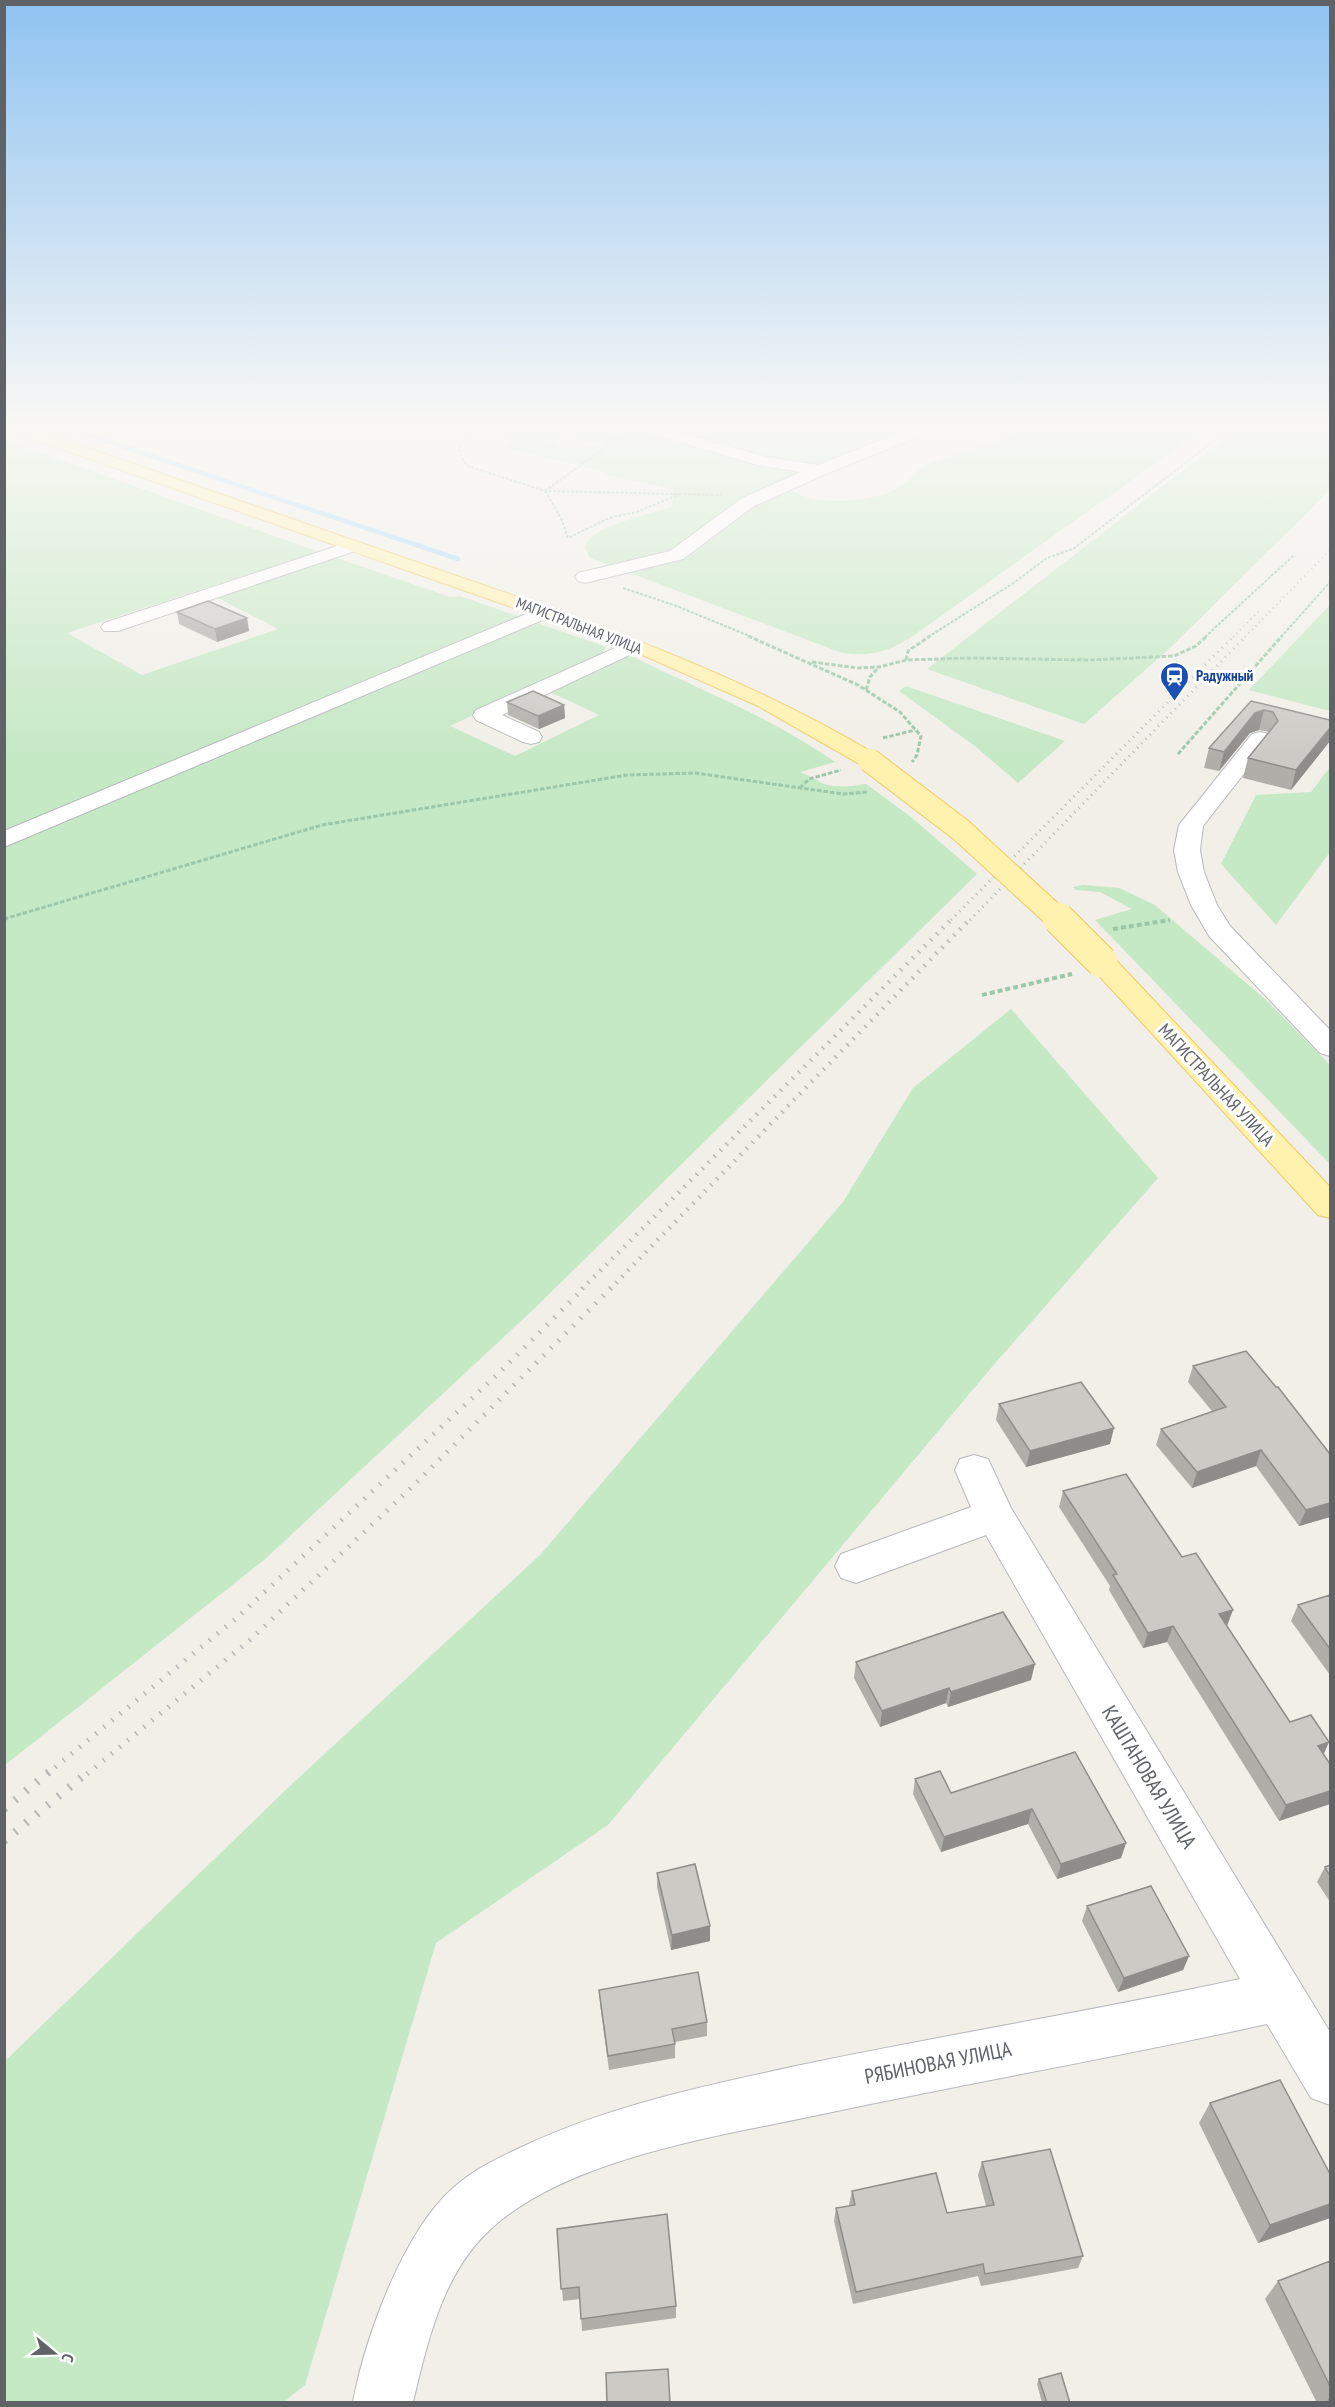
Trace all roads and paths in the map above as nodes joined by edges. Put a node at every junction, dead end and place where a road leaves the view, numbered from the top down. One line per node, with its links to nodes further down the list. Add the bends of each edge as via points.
1 (316, 533): 6 (main road, МАГИСТРАЛЬНАЯ УЛИЦА)
2 (566, 533): 3 (path, via 568,538)
3 (578, 533)
4 (705, 533): 8 (street, via 676,555)
5 (1093, 533): 13 (path, via 960,615 908,651)
6 (352, 546): 10 (main road, МАГИСТРАЛЬНАЯ УЛИЦА); 11 (street)
7 (1293, 555): 13 (path, via 1196,646 1174,656)
8 (585, 577): 14 (path, via 674,605)
9 (1330, 582): 21 (path)
10 (545, 612): 12 (main road, МАГИСТРАЛЬНАЯ УЛИЦА); 26 (street)
11 (111, 627)
12 (633, 646): 18 (street, via 484,715); 20 (main road, МАГИСТРАЛЬНАЯ УЛИЦА)
13 (906, 660): 15 (path)
14 (805, 661): 15 (path); 16 (path)
15 (879, 667): 16 (path, via 871,672)
16 (866, 690): 17 (path, via 900,712)
17 (915, 730): 20 (path); 23 (path, via 921,736 917,755)
18 (531, 737)
19 (1260, 739): 32 (street, via 1191,825 1187,850 1191,872 1219,930)
20 (874, 750): 30 (main road, МАГИСТРАЛЬНАЯ УЛИЦА, bridge, via 1005,867)
21 (1178, 754)
22 (844, 769): 24 (path, via 809,779)
23 (906, 770)
24 (800, 788): 25 (path, via 843,794); 27 (path, via 695,773 627,775 384,813 322,825)
25 (876, 788)
26 (4, 840)
27 (4, 919)
28 (1170, 920): 29 (path)
29 (1113, 929)
30 (1091, 967): 31 (path); 33 (main road, МАГИСТРАЛЬНАЯ УЛИЦА)
31 (982, 995)
32 (1330, 1047)
33 (1330, 1208)
34 (974, 1470): 35 (street, КАШТАНОВАЯ УЛИЦА)
35 (994, 1515): 36 (street); 37 (street, КАШТАНОВАЯ УЛИЦА)
36 (856, 1566)
37 (1279, 1996): 38 (street, КАШТАНОВАЯ УЛИЦА); 39 (street, РЯБИНОВАЯ УЛИЦА, via 681,2118 600,2141 547,2163 499,2187 465,2214 439,2246 406,2321)
38 (1330, 2079)
39 (383, 2403)

